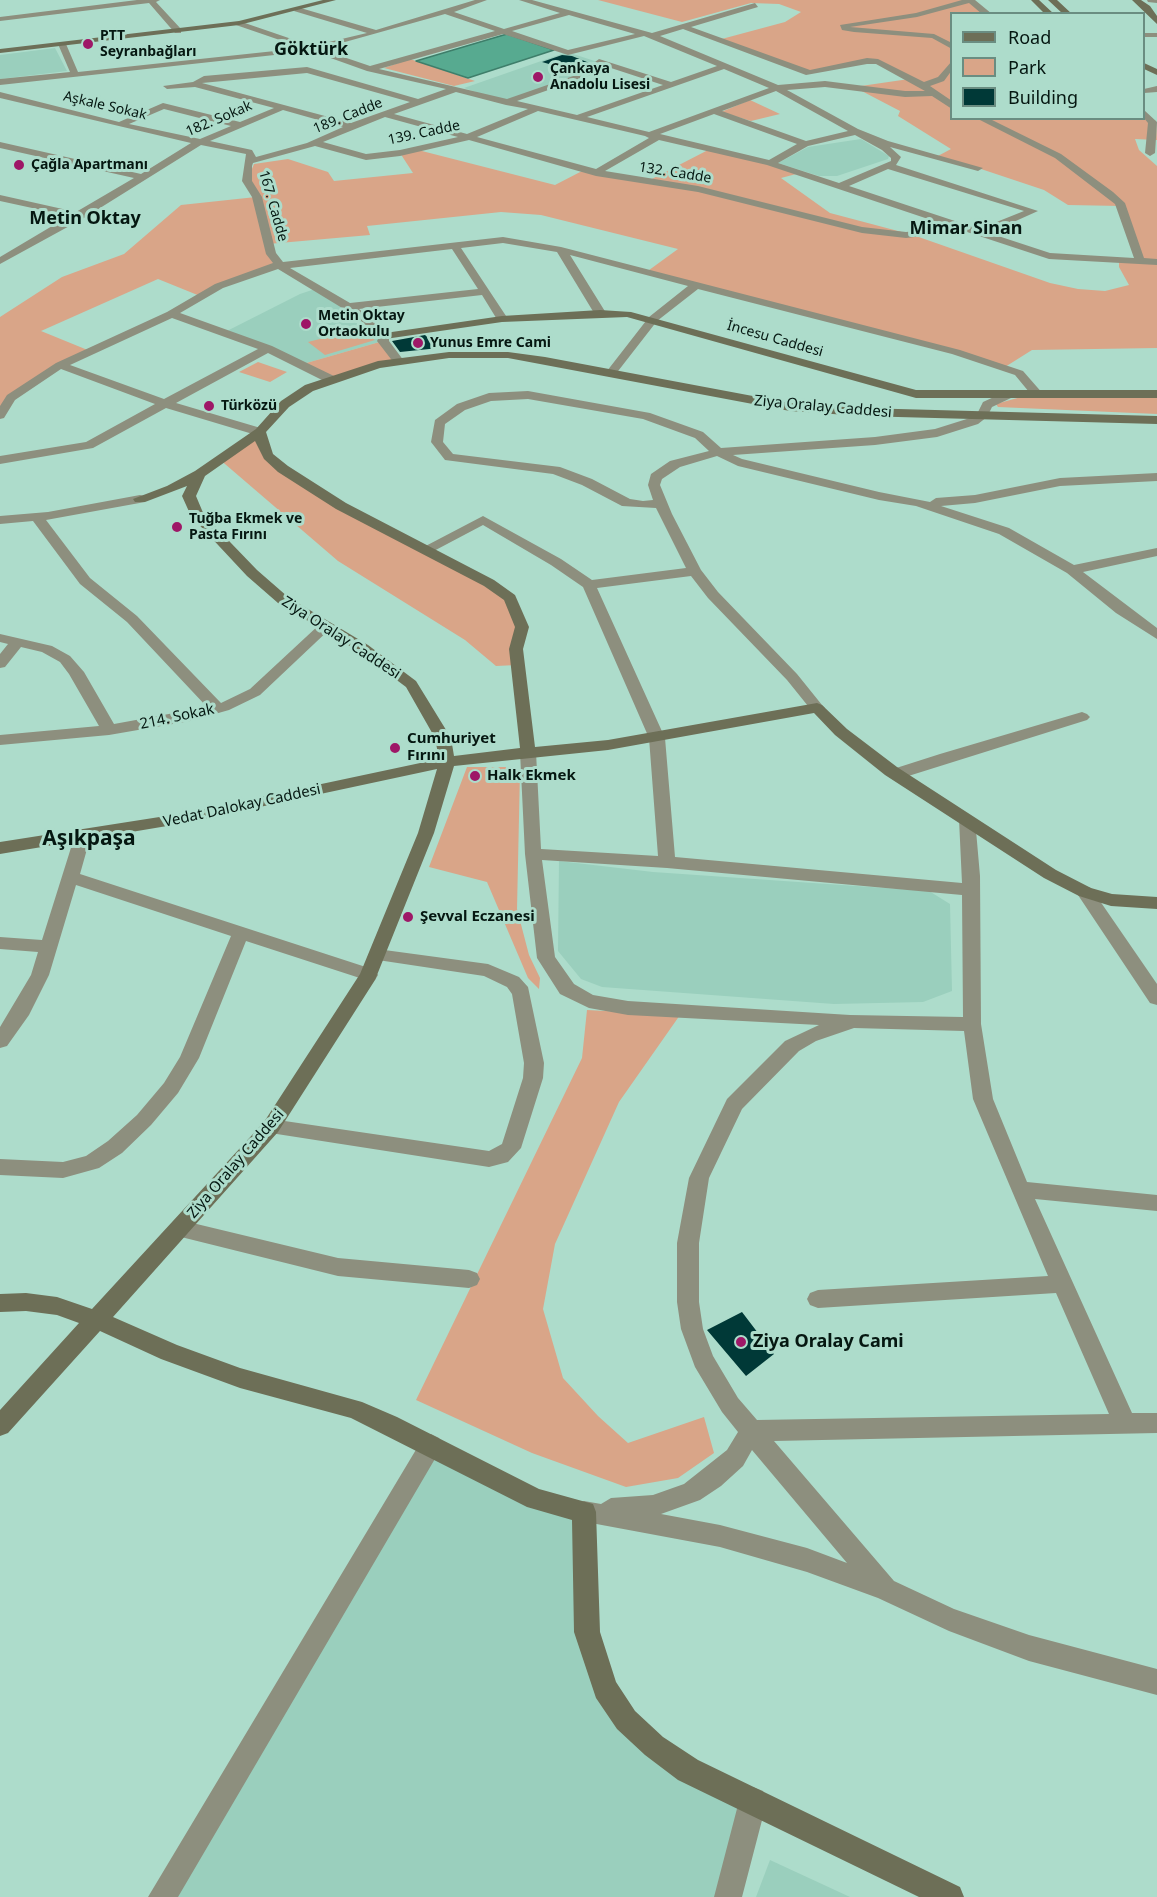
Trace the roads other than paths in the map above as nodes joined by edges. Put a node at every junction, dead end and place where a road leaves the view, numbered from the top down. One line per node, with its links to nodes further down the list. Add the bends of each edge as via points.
1 (150, 0): 2 (street); 21 (street); 26 (street)
2 (156, 0)
3 (332, 0): 15 (main road)
4 (483, 0): 16 (street)
5 (523, 0): 13 (street)
6 (545, 0): 13 (street)
7 (1035, 0): 18 (main road)
8 (1052, 0): 19 (main road)
9 (1136, 0): 22 (main road)
10 (1151, 0): 12 (street)
11 (971, 1): 17 (street); 30 (street, via 917,15 844,25 854,30 934,36)
12 (1157, 1)
13 (535, 3): 20 (street)
14 (755, 5): 24 (street)
15 (297, 9): 23 (main road); 27 (street)
16 (447, 12): 25 (street); 27 (street)
17 (985, 12)
18 (1048, 12)
19 (1066, 12)
20 (569, 13): 25 (street); 28 (street)
21 (0, 19)
22 (1157, 22)
23 (239, 23): 26 (main road); 31 (street)
24 (684, 27): 28 (street); 44 (street, via 806,73 875,61)
25 (501, 30): 33 (street); 38 (street)
26 (178, 31): 29 (main road)
27 (376, 33): 31 (street)
28 (648, 35): 33 (street); 37 (street)
29 (62, 44): 32 (main road); 39 (street)
30 (950, 46)
31 (310, 49): 34 (street); 38 (street)
32 (0, 51)
33 (568, 53): 36 (street)
34 (194, 62): 39 (street); 40 (street)
35 (950, 65): 44 (street, via 941,79)
36 (610, 66): 43 (street); 51 (street)
37 (725, 66): 43 (street); 46 (street)
38 (370, 69): 47 (street)
39 (74, 74): 41 (street)
40 (204, 79): 42 (street); 50 (street, via 307,70)
41 (0, 82)
42 (195, 84): 45 (street); 53 (street)
43 (669, 84): 58 (street)
44 (923, 85): 48 (street)
45 (167, 86)
46 (777, 88): 48 (street, via 825,84 906,94); 55 (street); 63 (street)
47 (453, 90): 50 (street, 189. Cadde); 51 (street)
48 (932, 93): 52 (street)
49 (0, 95): 60 (street, Aşkale Sokak)
50 (418, 102): 56 (street, 189. Cadde)
51 (506, 102): 54 (street)
52 (950, 105)
53 (279, 109): 61 (street, 182. Sokak); 62 (street)
54 (535, 109): 58 (street); 65 (street, 139. Cadde)
55 (713, 111): 64 (street); 68 (street)
56 (387, 115): 62 (street, 189. Cadde); 65 (street, 132. Cadde)
57 (1145, 115): 70 (street, via 1153,123)
58 (577, 118): 64 (street)
59 (984, 120): 86 (street, via 1058,156 1120,203)
60 (120, 125): 61 (street, via 163,106); 66 (street, Aşkale Sokak)
61 (240, 125): 66 (street, 182. Sokak)
62 (351, 126): 67 (street, 189. Cadde)
63 (858, 132): 68 (street); 73 (street, via 892,152 895,162); 74 (street)
64 (653, 136): 72 (street); 75 (street)
65 (466, 138): 67 (street, 139. Cadde, via 366,157); 75 (street, 132. Cadde)
66 (204, 141): 71 (street, 167. Cadde, via 249,152); 76 (street, 182. Sokak)
67 (315, 144): 71 (street, 189. Cadde)
68 (806, 144): 72 (street)
69 (0, 145): 76 (street)
70 (1150, 153)
71 (251, 161): 88 (street, 167. Cadde, via 247,181 257,197 271,254)
72 (770, 163): 77 (street)
73 (888, 166): 77 (street); 81 (street, via 1033,211)
74 (978, 168)
75 (596, 173): 80 (street, 132. Cadde, via 698,189 862,230 906,235)
76 (143, 177): 79 (street, 182. Sokak)
77 (840, 186): 80 (street)
78 (0, 198): 79 (street)
79 (80, 216): 84 (street, 182. Sokak)
80 (962, 229): 81 (street)
81 (979, 233): 86 (street, via 1049,256)
82 (455, 246): 83 (street, via 503,240); 88 (street); 90 (street)
83 (561, 250): 89 (street); 92 (street)
84 (5, 254): 85 (street, 182. Sokak)
85 (0, 261)
86 (1140, 261): 87 (street)
87 (1157, 262)
88 (282, 267): 91 (street, 167. Cadde); 93 (street, via 239,276)
89 (696, 285): 95 (street); 105 (street, via 998,364 1019,373)
90 (485, 291): 91 (street); 94 (street)
91 (347, 307): 96 (street, 167. Cadde)
92 (600, 313): 94 (main road, İncesu Caddesi); 95 (main road, İncesu Caddesi)
93 (171, 314): 97 (street); 99 (street)
94 (502, 319): 96 (main road, İncesu Caddesi)
95 (653, 319): 100 (street); 102 (main road, İncesu Caddesi)
96 (385, 336): 98 (street, 167. Cadde, via 383,341)
97 (268, 348): 101 (street); 106 (street)
98 (398, 361): 100 (main road, Ziya Oralay Caddesi, via 449,355 507,355); 101 (main road, Ziya Oralay Caddesi)
99 (60, 365): 106 (street); 109 (street, via 11,398)
100 (611, 373): 107 (main road, Ziya Oralay Caddesi, via 747,401)
101 (330, 379): 111 (main road, Ziya Oralay Caddesi, via 296,396)
102 (868, 382): 104 (main road, İncesu Caddesi, via 916,394); 107 (main road, via 870,398)
103 (1157, 394): 105 (main road, İncesu Caddesi)
104 (1007, 395): 105 (main road, İncesu Caddesi); 108 (street, via 987,405)
105 (1038, 395)
106 (166, 404): 111 (street); 113 (street, via 89,445)
107 (861, 412): 108 (main road, Ziya Oralay Caddesi)
108 (983, 414): 110 (main road, Ziya Oralay Caddesi); 112 (street, via 960,427 916,437)
109 (0, 415)
110 (1157, 420)
111 (260, 432): 114 (main road, Ziya Oralay Caddesi); 122 (main road, via 268,456 283,470)
112 (718, 452): 117 (street, via 738,462); 118 (street, via 662,470 654,485); 118 (street, via 699,435 646,416 528,394 489,397 461,407 439,423 436,442 449,457 555,470 627,503)
113 (0, 460)
114 (199, 474): 116 (main road, Ziya Oralay Caddesi, via 172,489); 119 (main road, via 189,490)
115 (1157, 477): 117 (street, via 1095,478 975,499)
116 (140, 499): 119 (main road, via 168,499); 120 (street)
117 (918, 502): 124 (street, via 1004,531)
118 (661, 504): 125 (street)
119 (194, 506): 127 (main road, Ziya Oralay Caddesi, via 198,516 252,573 283,600)
120 (37, 517): 121 (street); 132 (street, via 86,581 132,619)
121 (0, 520)
122 (425, 550): 126 (street, via 483,520); 138 (main road, via 498,588 514,603 522,627 516,649)
123 (1157, 552): 124 (street)
124 (1072, 570): 128 (street)
125 (695, 571): 126 (street); 133 (street)
126 (590, 585): 136 (street)
127 (325, 627): 132 (street, 214. Sokak, via 255,692); 139 (main road, Ziya Oralay Caddesi, via 363,648 411,684 443,738)
128 (1157, 635)
129 (0, 638): 130 (street)
130 (19, 641): 131 (street); 135 (street, via 65,659)
131 (0, 664)
132 (217, 708): 135 (street, 214. Sokak)
133 (817, 708): 136 (main road, Vedat Dalokay Caddesi); 140 (main road, via 868,755)
134 (1082, 717): 140 (street)
135 (109, 730): 137 (street, 214. Sokak)
136 (657, 738): 138 (main road, Vedat Dalokay Caddesi); 145 (street)
137 (0, 740)
138 (528, 752): 139 (main road, Vedat Dalokay Caddesi); 144 (street)
139 (447, 762): 142 (main road, Vedat Dalokay Caddesi, via 184,818); 153 (main road, Ziya Oralay Caddesi, via 426,833)
140 (896, 774): 141 (main road)
141 (967, 819): 147 (street); 148 (main road, via 1050,874)
142 (83, 835): 143 (main road, Vedat Dalokay Caddesi); 146 (street)
143 (0, 848)
144 (533, 854): 145 (street); 156 (street, via 546,958 567,989 589,1001 628,1008)
145 (667, 862): 147 (street)
146 (69, 878): 150 (street); 152 (street)
147 (970, 890): 157 (street)
148 (1085, 892): 149 (main road, via 1111,900); 155 (street)
149 (1157, 903)
150 (241, 933): 154 (street); 160 (street, via 189,1058 171,1088 144,1120 92,1162 63,1170)
151 (0, 943): 152 (street)
152 (50, 947): 158 (street, via 22,1010)
153 (377, 955): 154 (main road, Ziya Oralay Caddesi); 159 (street, via 488,970 513,982 521,992 534,1063 511,1148 489,1159)
154 (369, 975): 159 (main road, Ziya Oralay Caddesi)
155 (1157, 998)
156 (854, 1021): 157 (street); 172 (street, via 792,1046 734,1104 699,1178 688,1243 692,1329 703,1360)
157 (972, 1024): 161 (street, via 983,1099)
158 (0, 1041)
159 (271, 1127): 163 (main road, Ziya Oralay Caddesi)
160 (0, 1167)
161 (1020, 1189): 162 (street); 165 (street)
162 (1157, 1203)
163 (180, 1229): 164 (street, via 338,1267); 168 (main road, Ziya Oralay Caddesi)
164 (469, 1279)
165 (1062, 1284): 166 (street); 170 (street)
166 (818, 1299)
167 (0, 1303): 168 (main road, via 57,1306)
168 (95, 1319): 171 (main road, Ziya Oralay Caddesi); 173 (main road, via 240,1378 354,1409)
169 (1157, 1423): 170 (street)
170 (1125, 1424): 172 (street)
171 (0, 1426)
172 (751, 1431): 174 (street, via 735,1458 692,1492 652,1506); 175 (street)
173 (431, 1445): 174 (main road, via 535,1498); 178 (street)
174 (584, 1512): 175 (street, via 720,1536 807,1560); 177 (main road, via 587,1632 605,1689 626,1720 654,1746 688,1770)
175 (885, 1588): 176 (street, via 949,1619 1029,1647)
176 (1157, 1682)
177 (753, 1801): 179 (street); 180 (main road)
178 (162, 1897)
179 (728, 1897)
180 (950, 1897)

